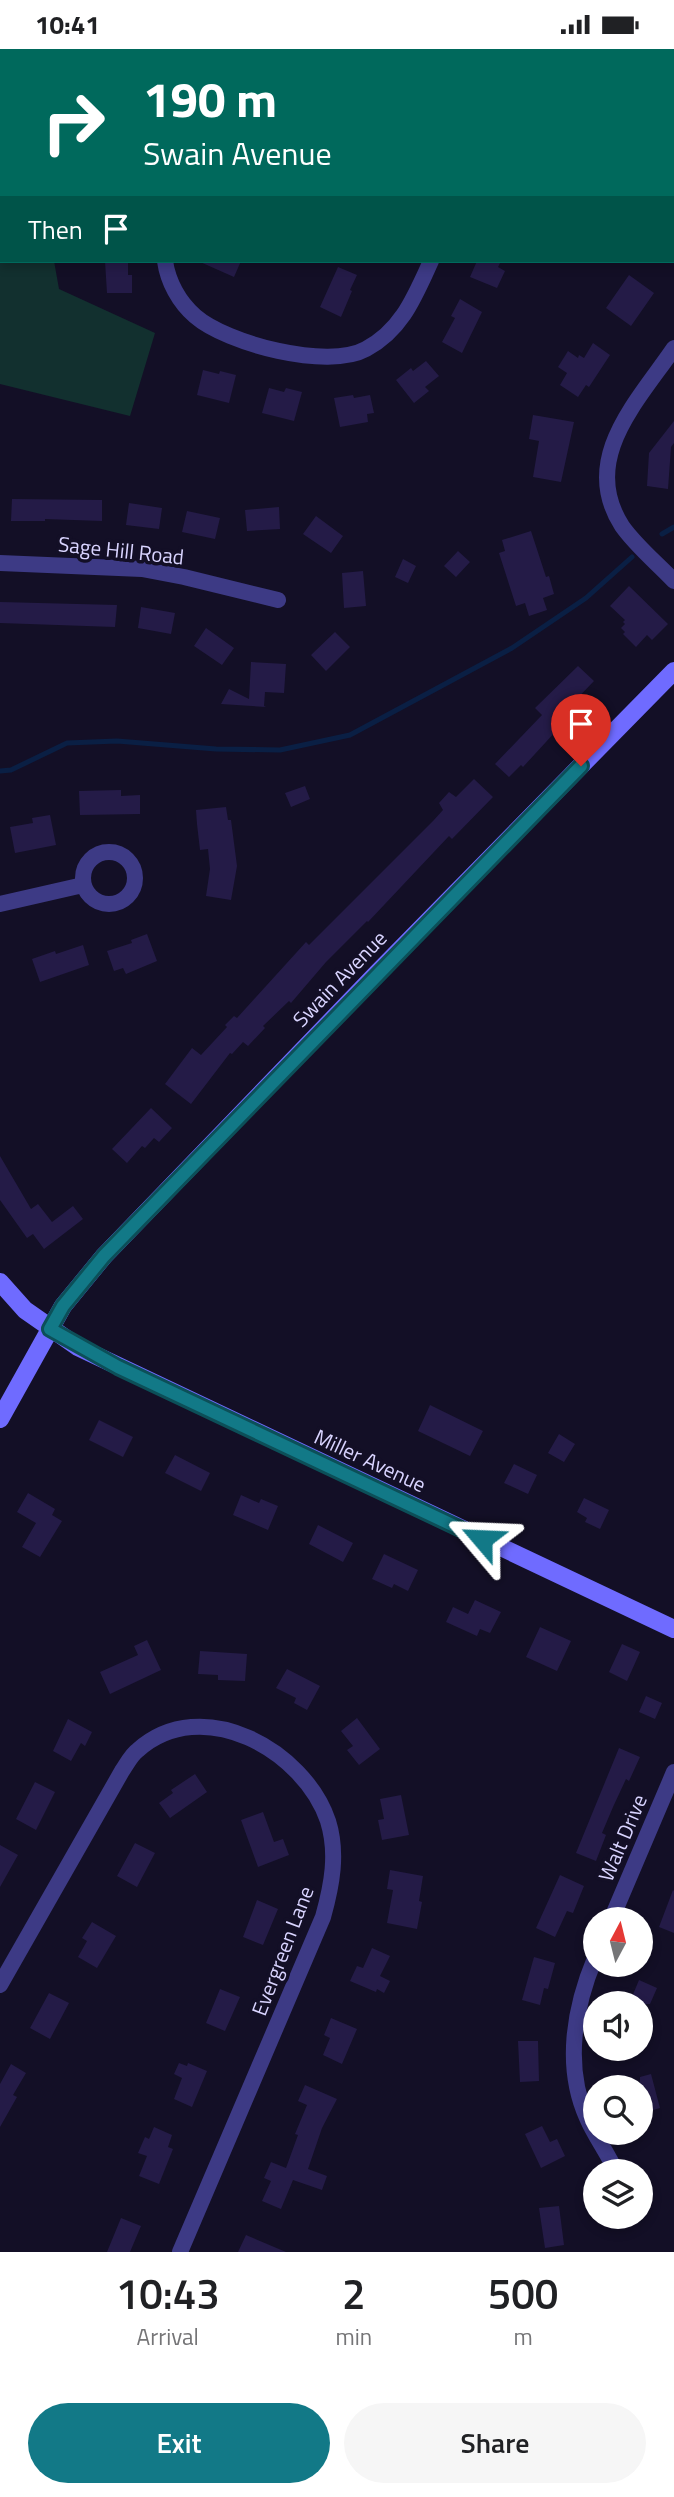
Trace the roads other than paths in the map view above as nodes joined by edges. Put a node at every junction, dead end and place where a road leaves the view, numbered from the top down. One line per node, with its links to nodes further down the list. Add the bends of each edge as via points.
1 (166, 263): 2 (street, via 173,288 197,318 233,337 323,358 364,351 383,339 411,304)
2 (430, 263)
3 (674, 348): 5 (street, via 614,438 606,482 622,525)
4 (0, 563): 6 (street, Sage Hill Road, via 142,569)
5 (674, 581)
6 (278, 600)
7 (674, 671): 11 (street, Swain Avenue, via 104,1256)
8 (83, 885): 9 (street)
9 (0, 904)
10 (0, 1282): 11 (street, Miller Avenue)
11 (50, 1329): 12 (street, Swain Avenue); 13 (street, Miller Avenue, via 118,1367)
12 (0, 1419)
13 (674, 1629)
14 (674, 1772): 15 (street, Walt Drive)
15 (617, 1907)
16 (589, 1977): 18 (street, via 578,2008 574,2061 586,2117)
17 (0, 1985): 19 (street, Evergreen Lane, via 136,1751 181,1728 206,1726 259,1742 304,1777 328,1822 333,1869 330,1892)
18 (608, 2159)
19 (180, 2252)

